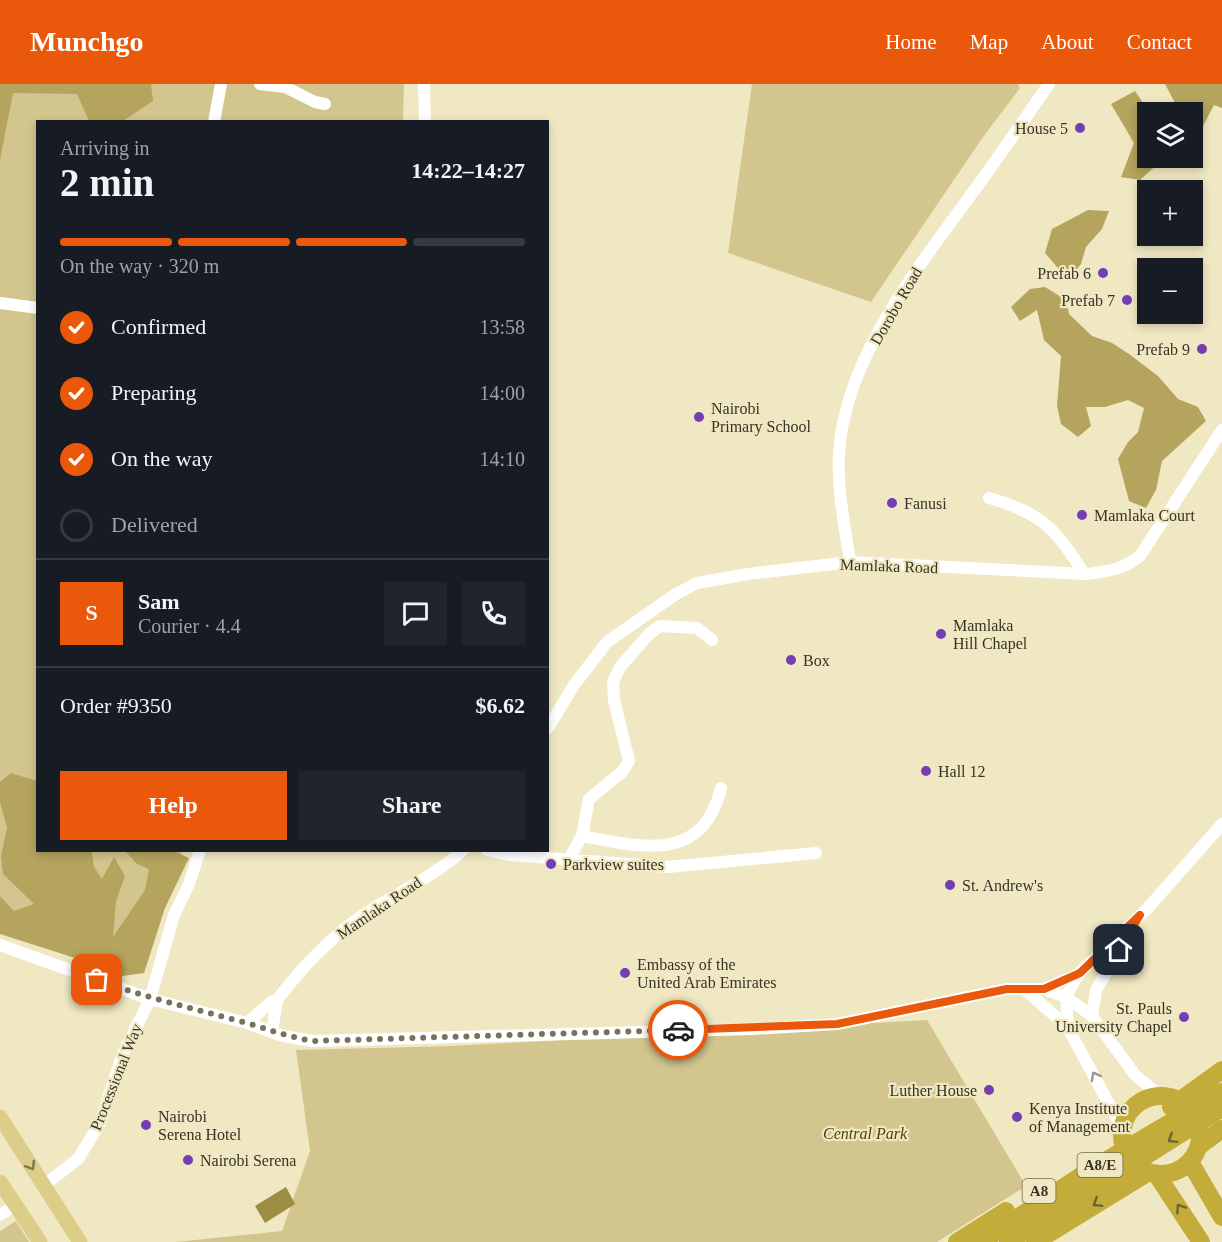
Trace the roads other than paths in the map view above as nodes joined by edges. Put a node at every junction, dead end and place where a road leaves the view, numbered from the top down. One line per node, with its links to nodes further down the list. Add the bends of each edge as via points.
1 (221, 84): 6 (street)
2 (260, 84): 5 (street, via 285,87)
3 (424, 84): 7 (street)
4 (1049, 84): 12 (street, Dorobo Road, via 924,259 894,305 861,370 849,400 839,452)
5 (325, 104)
6 (214, 120)
7 (425, 120)
8 (0, 303): 9 (street)
9 (36, 308)
10 (1222, 430): 13 (street, Mamlaka Road, via 1140,556 1112,572)
11 (989, 498): 13 (street, via 1013,505 1049,526 1063,539)
12 (850, 562): 13 (street, Mamlaka Road); 15 (street, Mamlaka Road, via 728,577 685,589 606,642)
13 (1084, 574)
14 (712, 640): 18 (street, via 697,628 660,626 620,668 614,682 614,700 629,761 622,772 589,799)
15 (549, 726)
16 (721, 788): 18 (street, via 709,822 680,841 642,847)
17 (1222, 824): 24 (street)
18 (582, 836): 23 (street)
19 (199, 852): 30 (street, Processional Way, via 174,915)
20 (462, 852): 31 (street, Mamlaka Road, via 342,931)
21 (496, 852): 23 (street)
22 (816, 853): 23 (street, via 668,867)
23 (569, 859)
24 (1140, 915): 26 (street); 32 (street, via 1096,990)
25 (0, 945): 30 (street)
26 (1080, 973): 28 (street); 29 (street)
27 (1024, 989): 28 (street); 34 (street); 35 (street, via 1007,989 837,1024 752,1029 313,1041)
28 (1044, 989): 29 (street)
29 (1066, 997): 32 (street); 34 (street)
30 (150, 999): 33 (street); 48 (street, Processional Way, via 122,1056 100,1123 89,1143 71,1167)
31 (277, 1000): 33 (street, Mamlaka Road); 35 (street)
32 (1092, 1017): 39 (street, via 1135,1075)
33 (247, 1023): 35 (street)
34 (1068, 1028): 43 (street, one-way to 34)
35 (272, 1032)
36 (1222, 1070): 45 (highway)
37 (1222, 1082): 39 (highway, A8, via 1201,1092)
38 (1222, 1092): 45 (highway, A8/E)
39 (1166, 1097): 43 (highway, A8, via 1149,1097 1131,1109); 44 (highway, via 1184,1103 1193,1113 1199,1125)
40 (1222, 1108): 56 (highway, A8/E, one-way to 56)
41 (0, 1117): 48 (main road, one-way to 48)
42 (1222, 1129): 44 (highway, A8)
43 (1122, 1134): 46 (highway, via 1130,1160); 54 (highway, A8)
44 (1195, 1154): 46 (highway, A8, via 1170,1174); 51 (highway)
45 (1087, 1172): 55 (highway, A8/E)
46 (1152, 1174): 57 (highway, A8, one-way to 57); 58 (highway, one-way to 46)
47 (0, 1182): 49 (main road)
48 (43, 1186): 53 (main road)
49 (15, 1206): 50 (street); 52 (main road)
50 (0, 1215)
51 (1222, 1217)
52 (40, 1242)
53 (80, 1242)
54 (957, 1242)
55 (981, 1242)
56 (1008, 1242)
57 (1035, 1242)
58 (1202, 1242)

